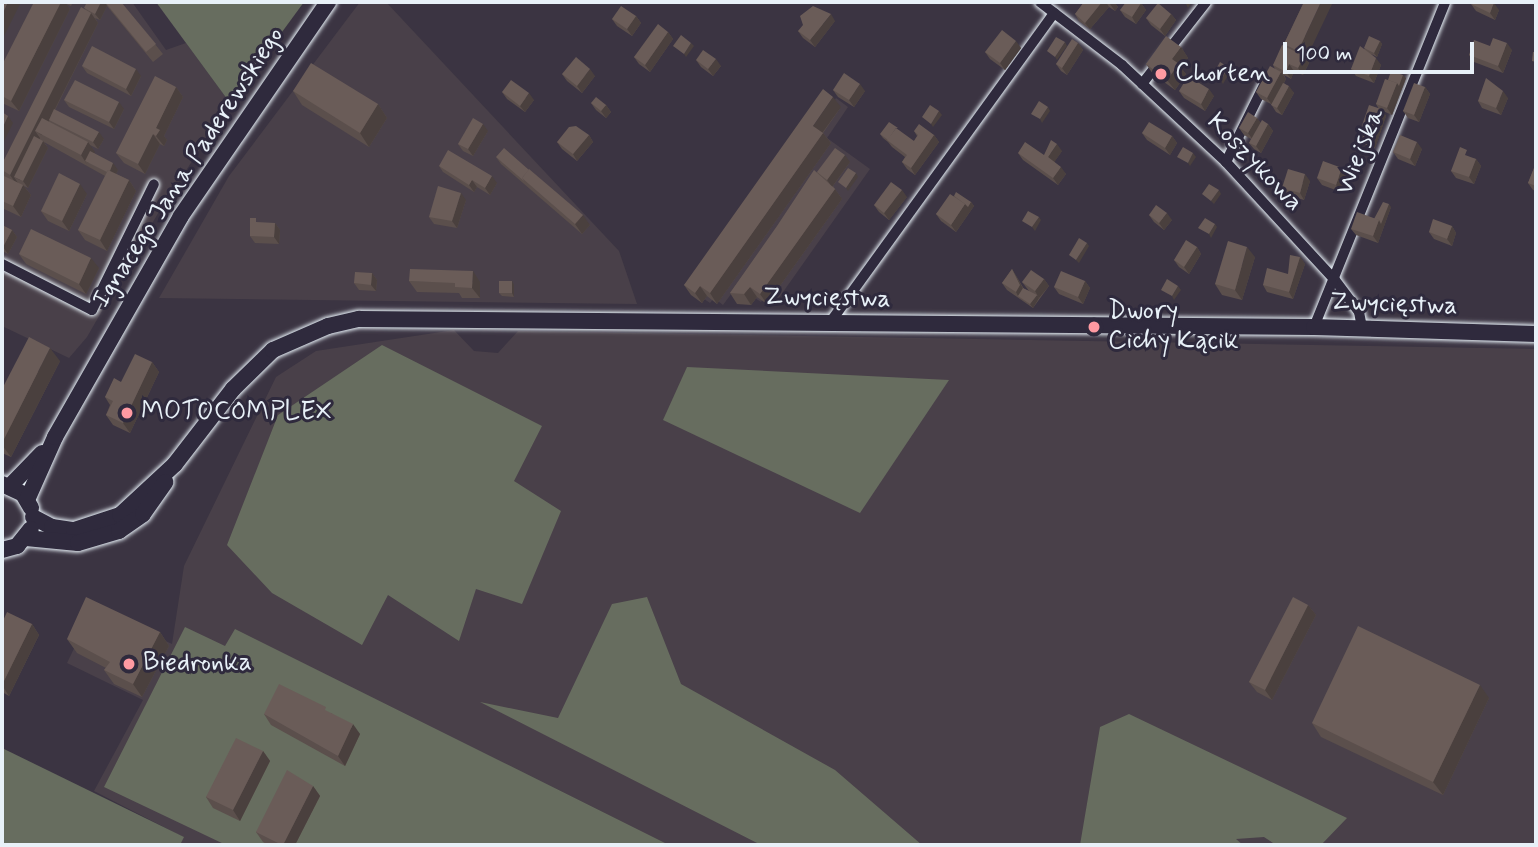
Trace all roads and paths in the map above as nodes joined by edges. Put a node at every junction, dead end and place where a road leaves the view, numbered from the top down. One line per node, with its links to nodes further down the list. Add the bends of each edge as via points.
1 (328, 2): 18 (street, Ignacego Jana Paderewskiego, via 181,216)
2 (1040, 2): 5 (street, Koszykowa)
3 (1206, 2): 9 (street)
4 (1445, 2): 13 (street, Wiejska)
5 (1054, 13): 7 (street, Koszykowa); 14 (street)
6 (1079, 13): 7 (street)
7 (1070, 24): 9 (street, Koszykowa)
8 (1269, 76): 10 (street)
9 (1142, 85): 10 (street, Koszykowa)
10 (1226, 162): 13 (street, Koszykowa)
11 (154, 184): 12 (street, via 92,310)
12 (2, 264)
13 (1335, 280): 15 (street); 16 (street, Koszykowa, via 1359,312)
14 (830, 324): 15 (street, Zwycięstwa); 19 (street, Zwycięstwa, via 390,317 328,326 273,350 254,367)
15 (1314, 327): 16 (street, Zwycięstwa)
16 (1362, 328): 17 (street, Zwycięstwa)
17 (1536, 334)
18 (55, 437): 20 (street, Ignacego Jana Paderewskiego); 21 (street, Ignacego Jana Paderewskiego)
19 (175, 464): 22 (street, Zwycięstwa, via 120,515 92,527 62,529); 23 (street, Zwycięstwa, via 148,507 119,531 78,542)
20 (6, 485): 21 (street)
21 (27, 500): 22 (street)
22 (33, 517): 23 (street)
23 (26, 538): 24 (street)
24 (3, 552)

